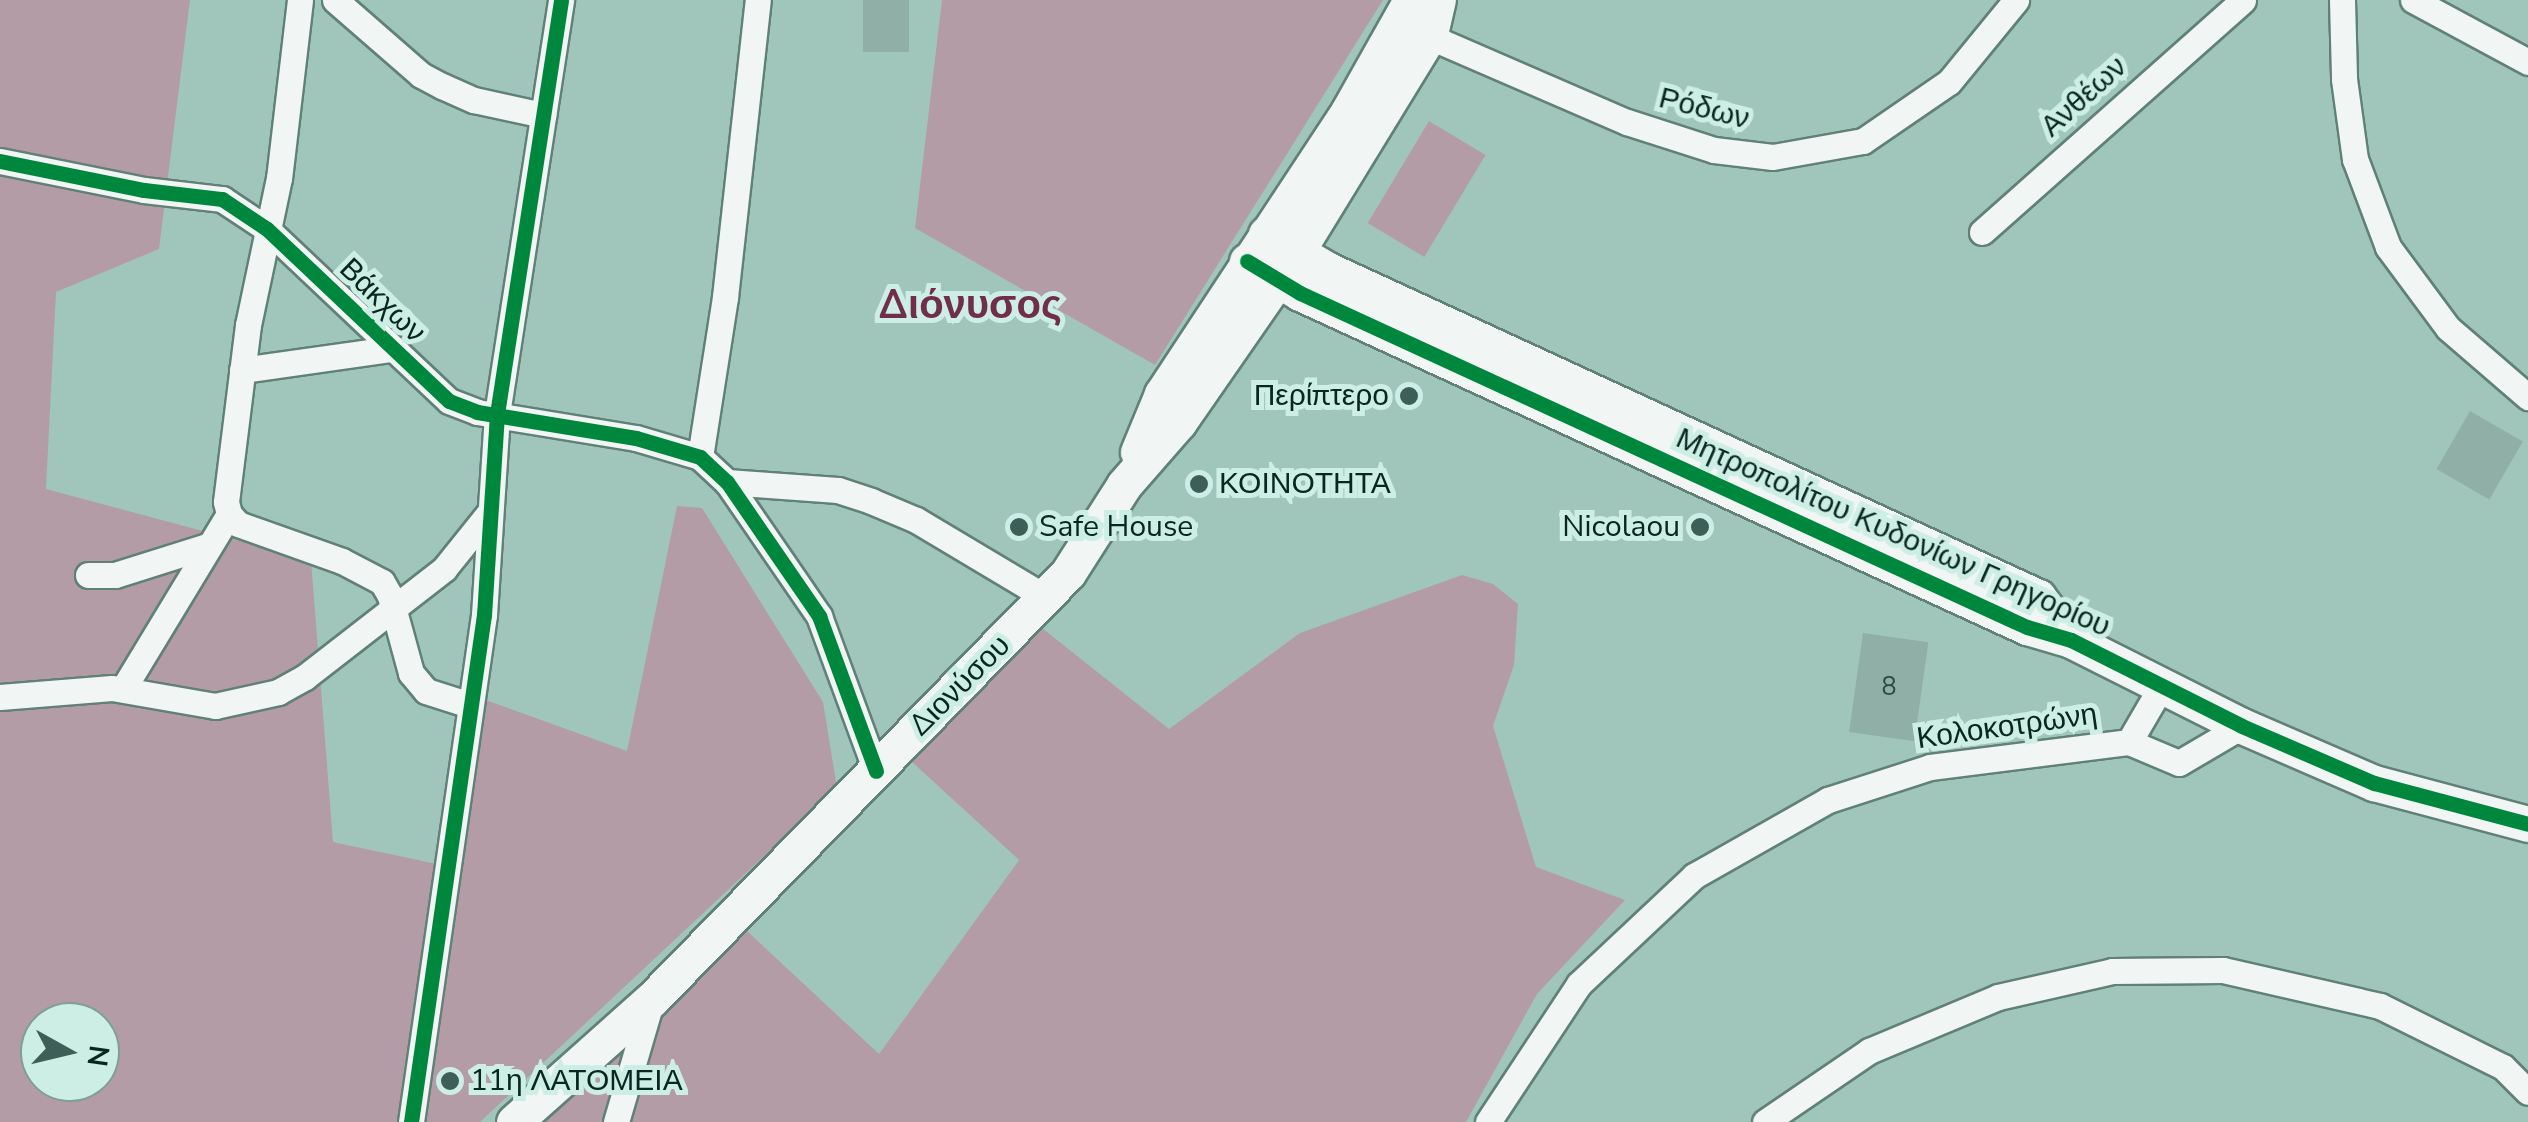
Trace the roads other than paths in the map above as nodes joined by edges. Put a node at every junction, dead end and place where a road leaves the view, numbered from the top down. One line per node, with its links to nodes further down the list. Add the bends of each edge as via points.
1 (300, 0): 16 (street)
2 (335, 0): 14 (street, via 432,80 474,100)
3 (561, 0): 14 (street)
4 (758, 0): 24 (street)
5 (2016, 0): 11 (street, Ρόδων, via 1949,82 1863,141 1773,158 1714,150 1627,122)
6 (2212, 0): 12 (street)
7 (2243, 0): 12 (street, Ανθέων)
8 (2342, 0): 22 (street, via 2354,159 2388,247 2448,328)
9 (2412, 0): 10 (street)
10 (2446, 8): 13 (street)
11 (1419, 15): 18 (main road, Διονύσου); 19 (main road, Διονύσου)
12 (2201, 37): 17 (street, Ανθέων)
13 (2528, 62)
14 (543, 115): 23 (street)
15 (0, 161): 16 (street, Βάκχων, via 222,200)
16 (267, 229): 20 (street, Βάκχων); 21 (street)
17 (1982, 232)
18 (1256, 248): 19 (main road, Μητροπολίτου Κυδονίων Γρηγορίου); 26 (main road, Διονύσου, via 1162,394)
19 (1286, 267): 26 (main road, Διονύσου, via 1178,422); 33 (main road, Μητροπολίτου Κυδονίων Γρηγορίου, via 2038,596 2070,640)
20 (390, 350): 21 (street); 23 (street, Βάκχων, via 449,401)
21 (242, 370): 28 (street)
22 (2528, 397)
23 (497, 414): 24 (street, Βάκχων, via 636,438); 27 (street)
24 (700, 457): 25 (street, Βάκχων)
25 (727, 482): 31 (street, via 838,490 871,501 916,520); 39 (street, Βάκχων, via 820,616)
26 (1124, 485): 31 (main road, Διονύσου)
27 (490, 513): 32 (street, via 444,569); 36 (street)
28 (229, 514): 29 (street); 32 (street, via 238,524 365,570 382,582)
29 (207, 546): 30 (street, via 115,575); 34 (street)
30 (88, 576)
31 (1047, 598): 39 (main road, Διονύσου)
32 (393, 611): 34 (street, via 278,692 215,706); 36 (street, via 406,663 426,692)
33 (2161, 687): 37 (main road, Μητροπολίτου Κυδονίων Γρηγορίου); 38 (street)
34 (123, 689): 35 (street)
35 (0, 697)
36 (470, 705): 43 (street)
37 (2242, 726): 38 (street, Κολοκοτρώνη, via 2180,763); 40 (main road, Μητροπολίτου Κυδονίων Γρηγορίου, via 2374,783)
38 (2128, 742): 46 (street, Κολοκοτρώνη, via 1930,767 1828,800 1694,876 1579,984)
39 (876, 771): 41 (main road, Διονύσου)
40 (2528, 824)
41 (652, 999): 44 (main road, Διονύσου); 45 (street, Διονύσου)
42 (2528, 1092): 47 (street, via 2503,1067 2380,1006 2223,970 2112,972 1998,997 1869,1051)
43 (411, 1122)
44 (514, 1122)
45 (616, 1122)
46 (1488, 1122)
47 (1765, 1122)

